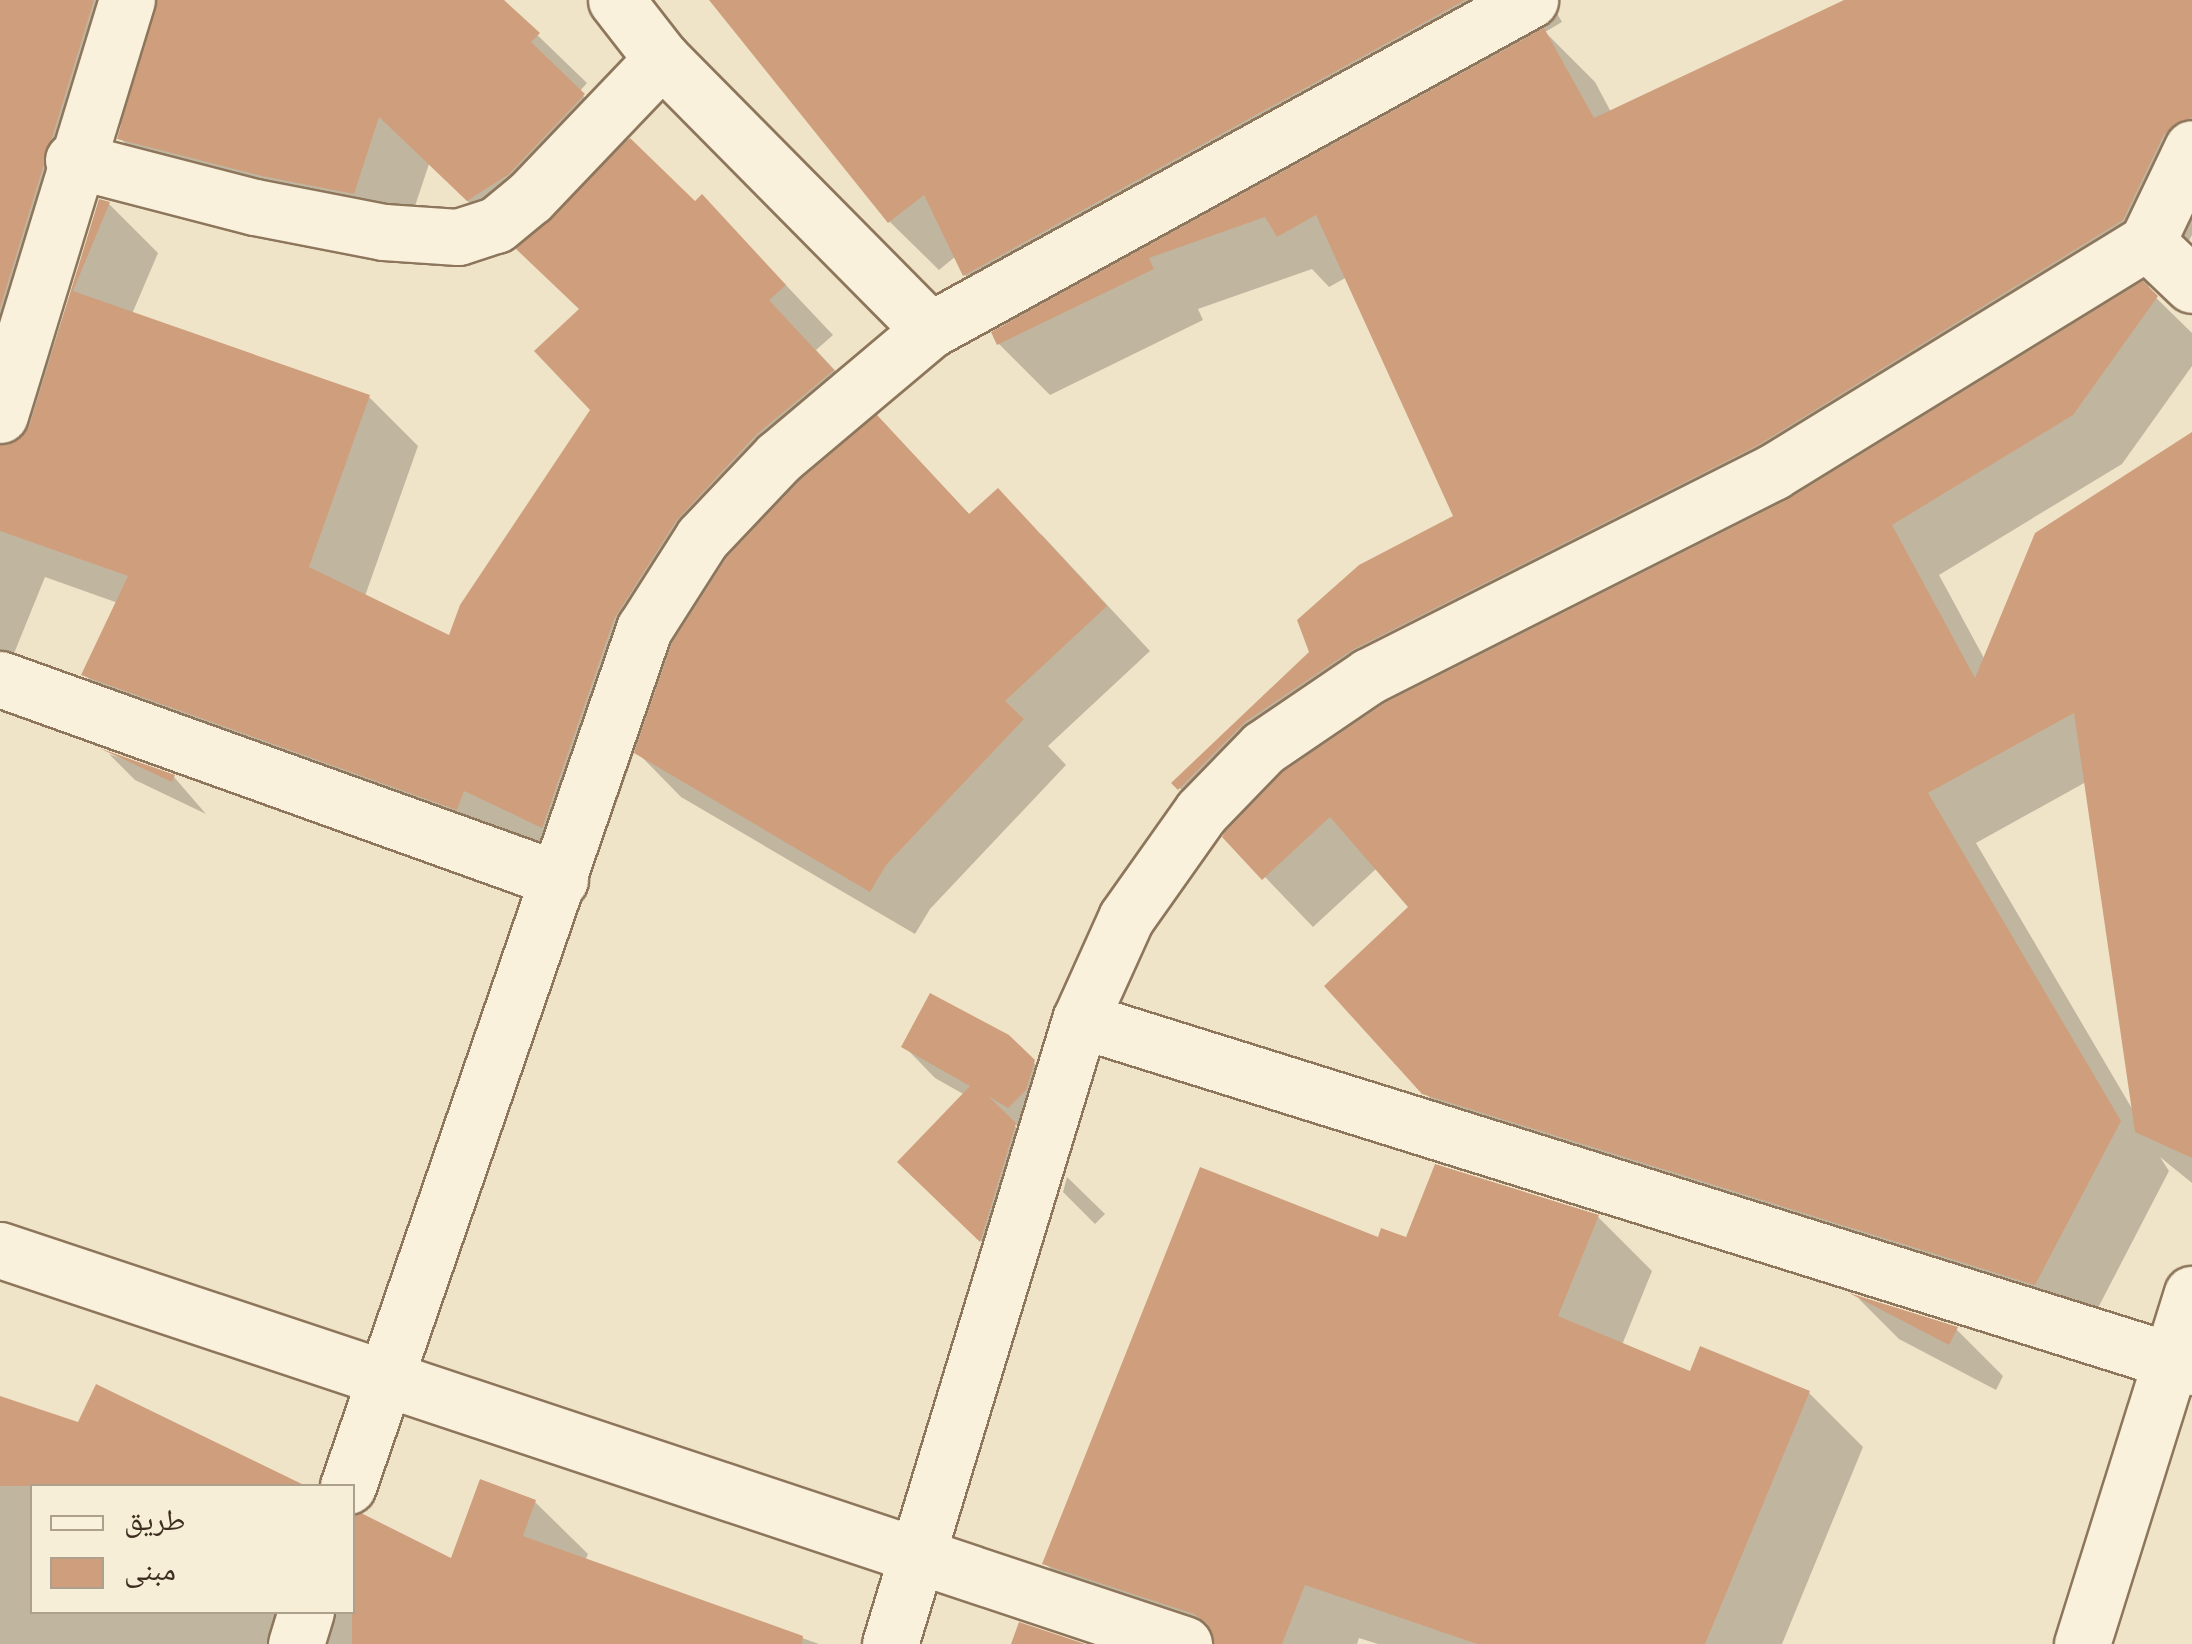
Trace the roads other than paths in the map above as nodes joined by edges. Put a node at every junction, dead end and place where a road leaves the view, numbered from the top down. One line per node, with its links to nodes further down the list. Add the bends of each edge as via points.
1 (127, 0): 6 (street)
2 (616, 0): 4 (street)
3 (1530, 0): 10 (street)
4 (662, 59): 6 (street, via 530,197 496,225 458,237 384,232 254,207); 10 (street)
5 (2192, 148): 7 (street)
6 (73, 160): 9 (street)
7 (2147, 242): 8 (street); 14 (street, via 1773,472 1369,676 1263,748 1201,812 1126,918)
8 (2192, 285)
9 (18, 295): 11 (street)
10 (930, 330): 13 (street, via 779,457 702,538 644,630)
11 (0, 415)
12 (0, 679): 13 (street)
13 (560, 880): 18 (street)
14 (1080, 1020): 17 (street); 20 (street)
15 (0, 1250): 18 (street)
16 (2192, 1294): 17 (street)
17 (2180, 1363): 25 (street)
18 (385, 1375): 19 (street); 20 (street)
19 (349, 1484)
20 (918, 1556): 23 (street); 24 (street)
21 (305, 1614): 22 (street)
22 (296, 1644)
23 (890, 1644)
24 (1184, 1644)
25 (2082, 1644)

